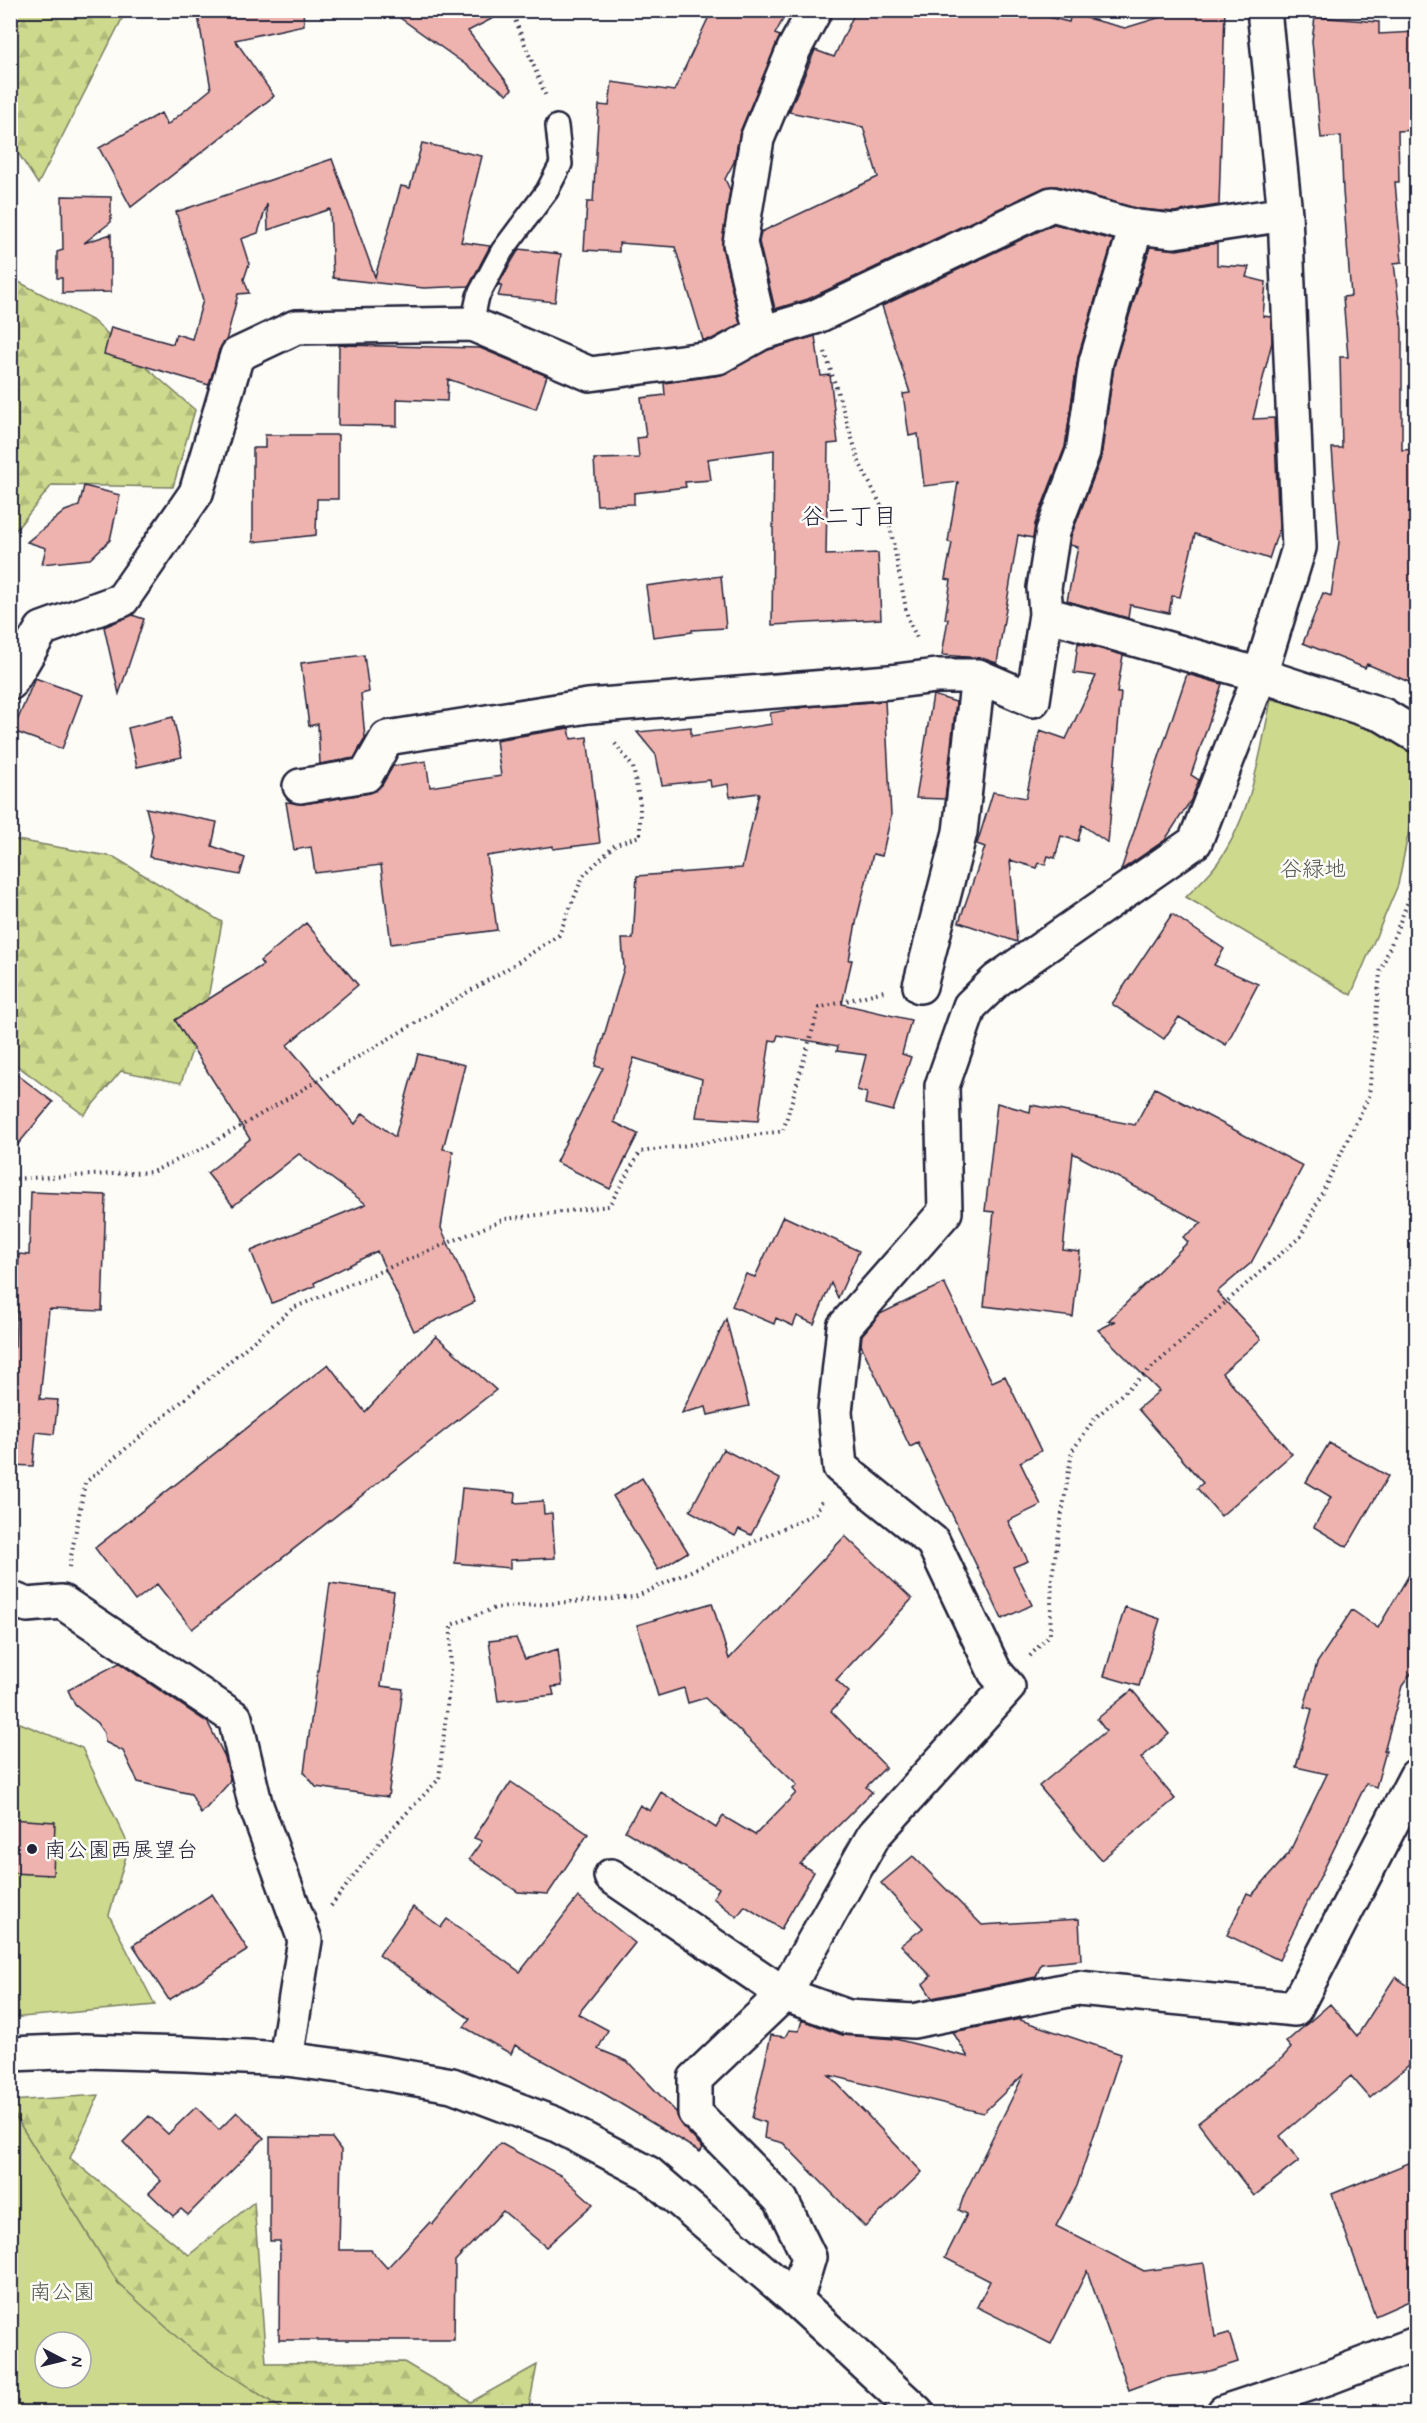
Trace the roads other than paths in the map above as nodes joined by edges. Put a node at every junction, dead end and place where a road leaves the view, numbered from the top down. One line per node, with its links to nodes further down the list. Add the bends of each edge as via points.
1 (815, 10): 7 (street, via 757,139 740,243)
2 (1264, 10): 4 (street)
3 (557, 126): 6 (lane, via 561,164 547,191 502,251 478,296)
4 (1285, 214): 5 (street, via 1174,231); 9 (street, via 1299,548)
5 (1136, 227): 7 (street, via 1053,204 815,317); 8 (street, via 1096,362 1083,452 1053,531 1044,588)
6 (472, 324): 7 (street, via 590,374 718,357); 11 (street, via 296,327 237,355 196,493 122,600 42,628)
7 (761, 333)
8 (1046, 614): 9 (street); 10 (street, via 1033,700)
9 (1260, 675): 12 (street, via 1383,716); 18 (street, via 1195,842 998,981 970,1006 942,1086 945,1212 844,1328 835,1412 840,1467 933,1542 995,1672 1008,1687 874,1835)
10 (978, 676): 13 (street, via 936,676 588,706 387,738 366,775); 14 (street, via 960,832)
11 (10, 683)
12 (1416, 735)
13 (300, 786)
14 (920, 986)
15 (10, 1598): 20 (street, via 27,1605 62,1602 235,1718 255,1803 305,1940)
16 (1416, 1776): 18 (street, via 1295,2009 1078,1988 913,2021 848,2017)
17 (611, 1876): 18 (street)
18 (784, 1994): 21 (street, via 695,2079 695,2113 780,2200 809,2257)
19 (10, 2054): 20 (street, via 85,2052)
20 (286, 2059): 21 (street, via 452,2085 555,2124 648,2173)
21 (796, 2300): 23 (street)
22 (1416, 2344): 24 (street)
23 (917, 2412)
24 (1224, 2412)

